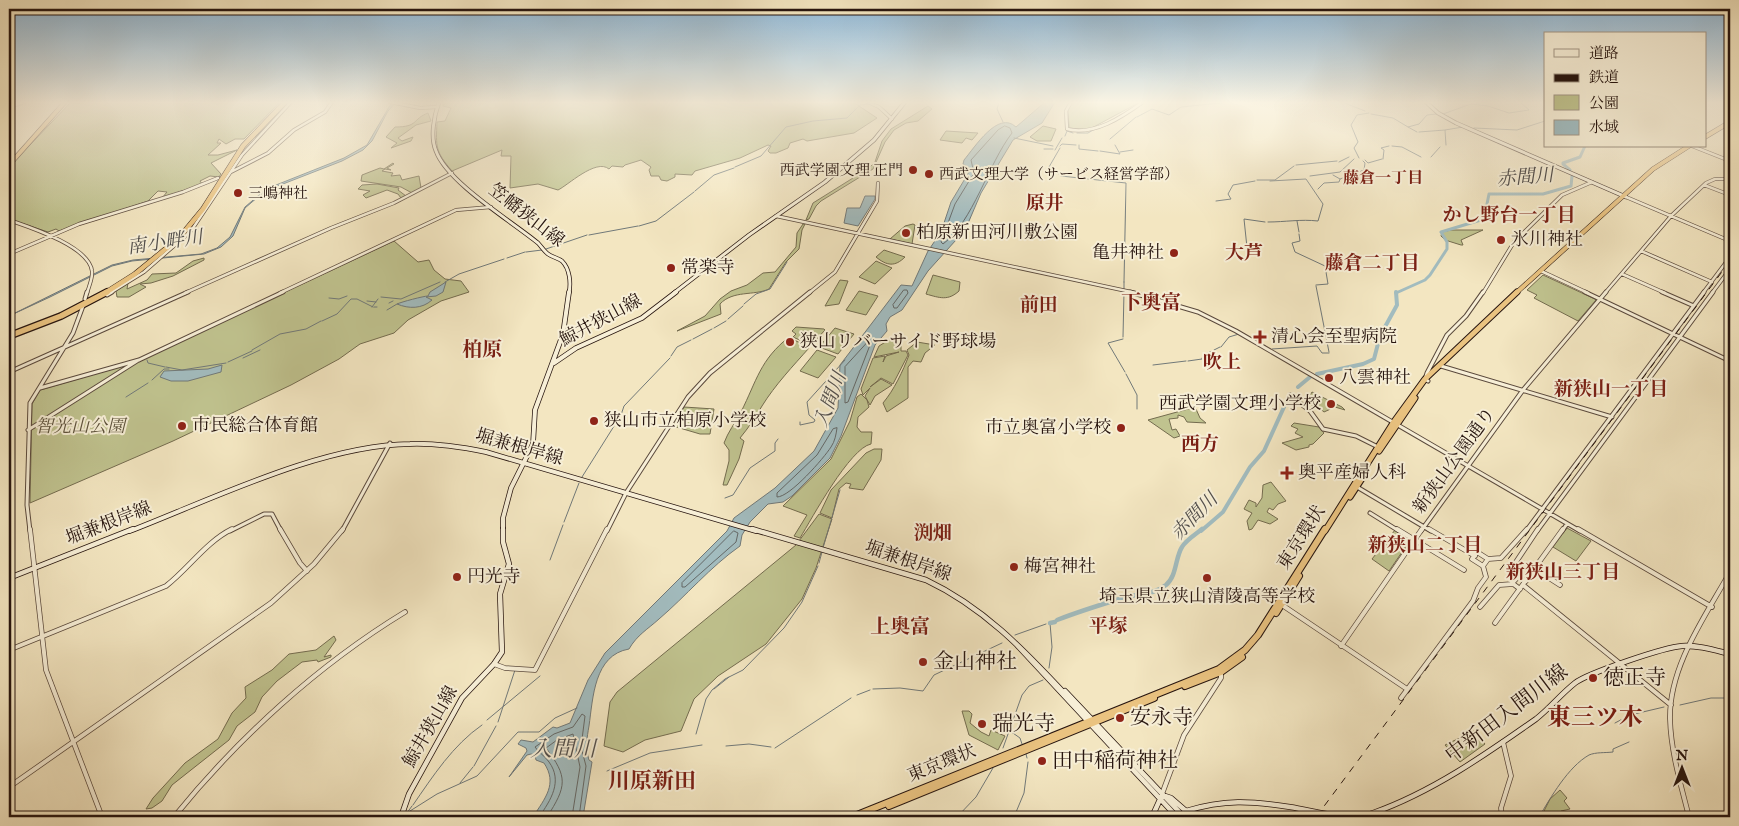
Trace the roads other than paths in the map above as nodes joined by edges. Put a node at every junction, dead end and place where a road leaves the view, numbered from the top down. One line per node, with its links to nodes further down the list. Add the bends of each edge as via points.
1 (31, 141): 11 (highway)
2 (245, 141): 32 (highway, via 191,220)
3 (255, 141): 12 (street)
4 (282, 141): 12 (street, via 268,153)
5 (436, 141): 13 (main road, 笠幡狭山線, via 435,149)
6 (871, 141): 23 (main road, 鯨井狭山線, via 850,163)
7 (1496, 141): 17 (main road)
8 (1688, 148): 21 (highway, 東京環状, via 1660,163)
9 (1697, 148): 10 (street)
10 (1730, 161)
11 (9, 165)
12 (231, 172): 14 (street); 32 (street, via 195,226)
13 (452, 173): 22 (main road, 笠幡狭山線); 43 (street, via 394,203)
14 (227, 174)
15 (218, 178): 27 (street, via 179,194)
16 (1730, 179): 19 (street, via 1715,179)
17 (1592, 182): 21 (main road); 49 (street, via 1562,195 1517,238 1466,316 1447,335 1428,369)
18 (878, 183): 26 (street, via 878,199)
19 (1704, 185): 20 (street); 24 (street, 新狭山公園通り)
20 (1730, 195)
21 (1625, 196): 24 (street); 34 (highway, 東京環状)
22 (491, 207): 44 (street, via 456,210); 46 (main road, 笠幡狭山線, via 548,254 562,261 570,276 566,320)
23 (776, 216): 26 (street); 46 (main road, 鯨井狭山線, via 642,318 576,348)
24 (1671, 216): 28 (street); 29 (street, 新狭山公園通り)
25 (9, 220): 27 (street)
26 (859, 234): 54 (street, via 1157,298 1198,312); 61 (street, via 833,275 698,386)
27 (50, 235): 30 (street); 37 (street, via 89,262 92,272)
28 (1730, 241)
29 (1640, 252): 35 (street, 新狭山公園通り); 36 (street)
30 (9, 254)
31 (1730, 257): 36 (street)
32 (157, 258): 40 (highway, via 94,298); 43 (street, via 122,286 83,307)
33 (1730, 269): 42 (street)
34 (1542, 272): 38 (street); 47 (highway, 東京環状); 49 (highway, 東京環状, via 1460,344)
35 (1622, 274): 38 (street, 新狭山公園通り); 39 (street)
36 (1712, 282): 39 (street)
37 (85, 299)
38 (1600, 300): 41 (street); 51 (street, 新狭山公園通り)
39 (1694, 306): 41 (street)
40 (9, 335)
41 (1672, 335): 42 (street); 53 (street)
42 (1679, 338): 45 (street); 64 (street)
43 (64, 348): 48 (street); 50 (street)
44 (139, 360): 50 (street); 55 (street)
45 (1730, 362)
46 (554, 363): 58 (main road, 鯨井狭山線, via 537,402 534,439)
47 (1441, 366): 49 (highway, 東京環状); 51 (street)
48 (9, 372)
49 (1427, 380): 54 (highway, 東京環状)
50 (39, 389): 55 (street, via 29,405)
51 (1523, 390): 53 (street); 59 (street, 新狭山公園通り)
52 (1290, 394): 57 (street, via 1310,411 1323,429 1360,437)
53 (1612, 417): 62 (street)
54 (1395, 424): 57 (highway, 東京環状); 59 (street); 60 (highway, 東京環状)
55 (28, 430): 71 (street, via 27,505)
56 (390, 443): 58 (main road, 堀兼根岸線, via 450,444); 71 (main road, 堀兼根岸線, via 307,462); 74 (street, via 348,522)
57 (1378, 447): 60 (highway, 東京環状)
58 (524, 463): 61 (main road, 堀兼根岸線); 92 (main road, 鯨井狭山線, via 511,488 503,518 503,542 509,564 500,594 503,646)
59 (1467, 466): 62 (street); 66 (street, 新狭山公園通り)
60 (1355, 485): 66 (street); 81 (highway, 東京環状); 94 (highway, 東京環状, via 1254,640)
61 (626, 493): 87 (main road, 堀兼根岸線, via 916,576 973,604); 92 (street, via 535,670)
62 (1542, 509): 64 (street); 69 (street, via 1501,558)
63 (1370, 513): 67 (street)
64 (1549, 513): 65 (street); 76 (street, via 1514,565)
65 (1567, 524): 72 (street); 83 (street)
66 (1424, 526): 67 (street, 新狭山公園通り); 68 (street)
67 (1415, 540): 73 (street); 89 (street, 新狭山公園通り)
68 (1475, 556): 69 (street, via 1477,552); 70 (street, via 1472,560)
69 (1488, 559): 70 (street)
70 (1483, 566): 95 (street, via 1486,577 1474,601)
71 (34, 568): 77 (main road, 堀兼根岸線); 86 (street)
72 (1535, 569): 79 (street); 80 (street)
73 (1464, 570)
74 (307, 571): 86 (street, via 298,563 273,516 267,514 216,537 166,586); 100 (street, via 271,603)
75 (1730, 572): 83 (street)
76 (1518, 577): 78 (street); 79 (street)
77 (9, 578)
78 (1513, 584): 79 (street); 82 (street, via 1499,586)
79 (1523, 585): 85 (street); 93 (street)
80 (1560, 585)
81 (1281, 604): 89 (street); 94 (highway, 東京環状, via 1250,650)
82 (1480, 607)
83 (1712, 607): 88 (street)
84 (405, 612): 106 (street, via 347,649 311,678 207,778)
85 (1495, 623)
86 (42, 636): 90 (street); 100 (street, via 48,678)
87 (1015, 641): 96 (main road, 堀兼根岸線); 99 (main road, 堀兼根岸線)
88 (1692, 645): 91 (main road, 中新田入間川線); 93 (main road, 中新田入間川線); 98 (street, via 1680,668)
89 (1341, 646): 95 (street)
90 (9, 650)
91 (1730, 654)
92 (494, 664): 107 (main road, 鯨井狭山線, via 462,698 409,794)
93 (1618, 664): 98 (street); 101 (main road, 中新田入間川線, via 1584,677 1540,715)
94 (1220, 670): 99 (highway, 東京環状); 103 (street, via 1222,678 1180,742)
95 (1407, 689): 97 (street)
96 (1064, 694)
97 (1401, 698)
98 (1671, 705): 114 (street, via 1673,742)
99 (1091, 722): 103 (main road, 堀兼根岸線); 108 (highway, 東京環状); 109 (highway, 東京環状)
100 (74, 741): 102 (street); 105 (street)
101 (1503, 741): 104 (main road, 中新田入間川線, via 1443,782 1371,814 1340,816 1238,801 1211,803); 113 (street, via 1511,776 1501,806)
102 (9, 787)
103 (1161, 797): 104 (main road, via 1171,798 1182,810); 110 (main road); 111 (main road); 112 (main road)
104 (1188, 810): 112 (main road)
105 (102, 817)
106 (174, 817)
107 (401, 817)
108 (852, 817)
109 (862, 817)
110 (1152, 817)
111 (1177, 817)
112 (1184, 817)
113 (1502, 817)
114 (1689, 817)

